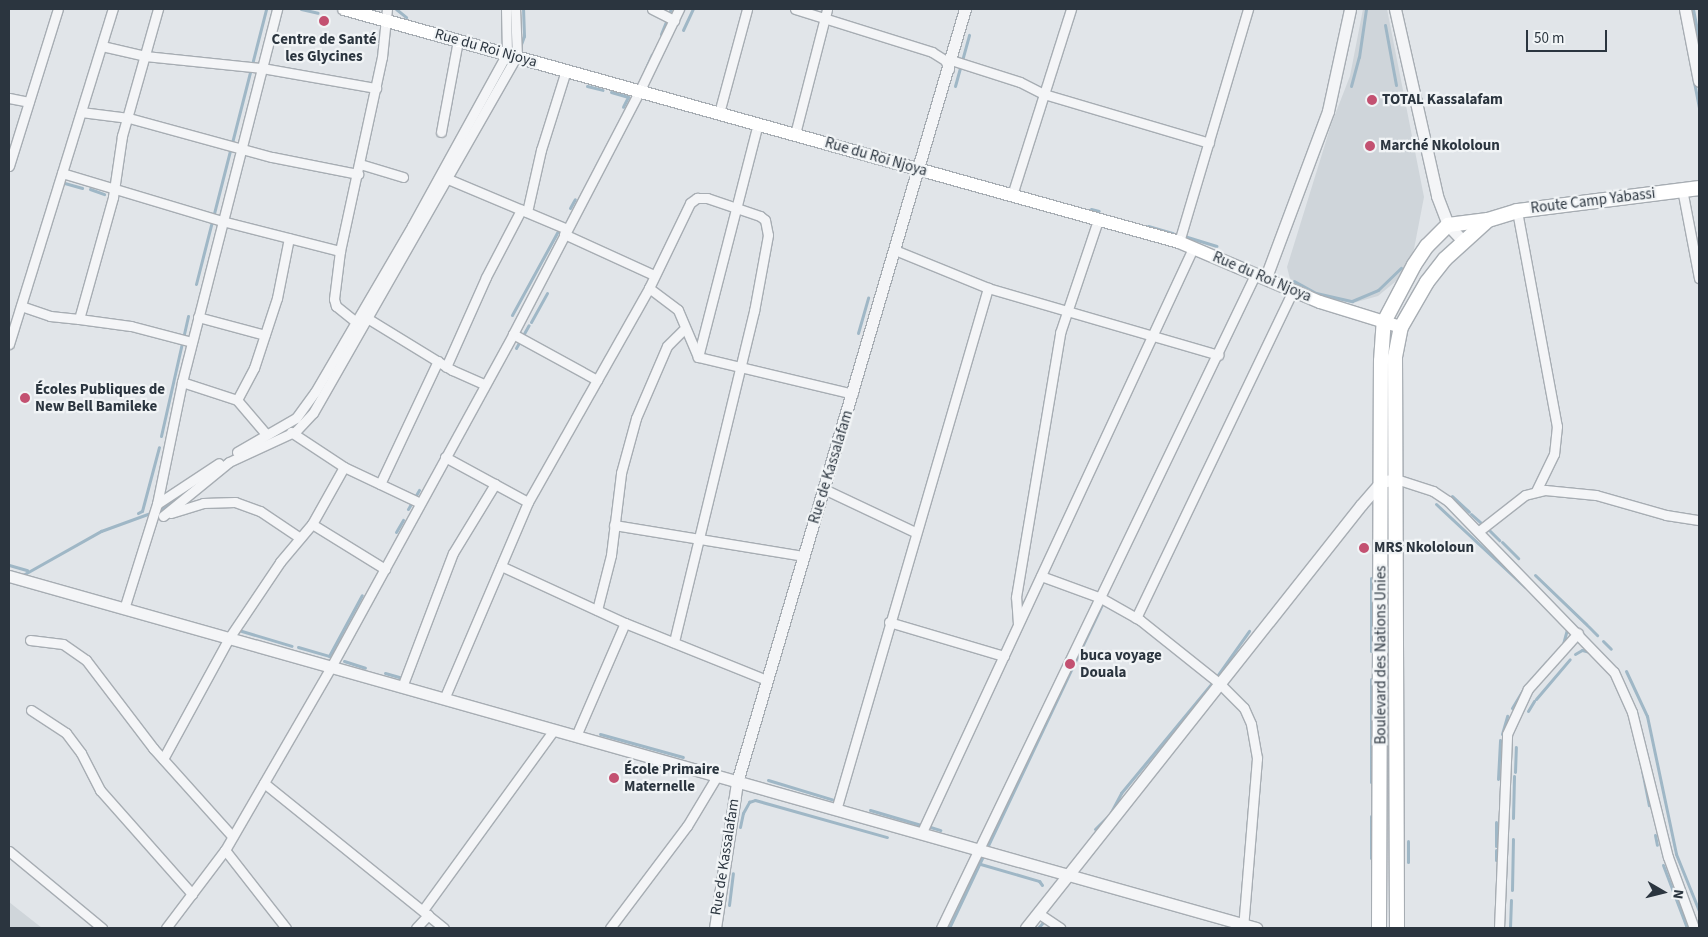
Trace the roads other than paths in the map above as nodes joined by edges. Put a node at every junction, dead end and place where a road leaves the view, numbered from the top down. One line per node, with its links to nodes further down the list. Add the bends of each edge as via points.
1 (58, 9): 34 (street)
2 (113, 9): 23 (street)
3 (158, 9): 25 (street)
4 (277, 9): 27 (street)
5 (344, 9): 19 (main road, Rue du Roi Njoya)
6 (506, 9): 24 (street)
7 (515, 9): 24 (street)
8 (652, 9): 21 (street)
9 (679, 9): 21 (street)
10 (747, 9): 36 (street)
11 (795, 9): 20 (street)
12 (827, 9): 20 (street)
13 (965, 9): 26 (street, Rue de Kassalafam)
14 (1071, 9): 32 (street)
15 (1248, 9): 41 (street)
16 (1350, 9): 69 (street, via 1328,111)
17 (1395, 9): 60 (street, via 1429,168)
18 (1685, 9): 29 (street)
19 (386, 14): 22 (main road, Rue du Roi Njoya); 30 (street)
20 (824, 19): 26 (street, via 932,52); 40 (street)
21 (674, 20): 31 (street)
22 (458, 40): 24 (main road, Rue du Roi Njoya); 39 (street)
23 (102, 46): 25 (street); 35 (street)
24 (512, 55): 28 (main road, Rue du Roi Njoya); 49 (street); 79 (street)
25 (146, 56): 27 (street); 37 (street)
26 (950, 65): 32 (street, via 1020,82); 45 (street, Rue de Kassalafam)
27 (262, 68): 30 (street); 42 (street)
28 (566, 70): 31 (main road, Rue du Roi Njoya); 55 (street)
29 (1699, 81)
30 (376, 88): 43 (street)
31 (640, 90): 36 (main road, Rue du Roi Njoya); 61 (street)
32 (1044, 94): 41 (street); 53 (street)
33 (9, 98): 34 (street)
34 (29, 102): 44 (street)
35 (81, 112): 37 (street); 46 (street)
36 (719, 113): 38 (main road, Rue du Roi Njoya)
37 (129, 118): 42 (street); 50 (street)
38 (758, 124): 40 (main road, Rue du Roi Njoya); 54 (street)
39 (441, 132)
40 (795, 134): 45 (main road, Rue du Roi Njoya)
41 (1209, 142): 63 (street)
42 (241, 148): 47 (street, via 272,158); 59 (street)
43 (360, 164): 47 (street); 48 (street)
44 (9, 166)
45 (920, 170): 53 (main road, Rue du Roi Njoya); 66 (street, Rue de Kassalafam)
46 (62, 173): 50 (street); 74 (street)
47 (358, 174): 67 (street)
48 (402, 177)
49 (448, 179): 55 (street); 77 (street)
50 (112, 188): 59 (street); 78 (street, via 113,197)
51 (1699, 188): 52 (main road, Route Camp Yabassi)
52 (1682, 190): 56 (main road, Route Camp Yabassi); 70 (street)
53 (1012, 195): 57 (main road, Rue du Roi Njoya)
54 (737, 208): 68 (street, via 706,198 697,198 690,203); 89 (street); 92 (street, via 765,220 768,235)
55 (524, 211): 61 (street); 91 (street, via 486,277)
56 (1517, 211): 58 (main road, Route Camp Yabassi); 107 (street, via 1558,426 1554,454)
57 (1098, 220): 63 (main road, Rue du Roi Njoya); 75 (street)
58 (1488, 220): 60 (main road, Route Camp Yabassi); 64 (main road)
59 (222, 221): 62 (street); 76 (street)
60 (1448, 225): 64 (street); 80 (main road, via 1414,265)
61 (566, 232): 68 (street); 84 (street)
62 (289, 238): 67 (street); 83 (street)
63 (1179, 242): 65 (main road, Rue du Roi Njoya)
64 (1464, 242): 81 (main road, via 1427,282)
65 (1193, 248): 69 (main road, Rue du Roi Njoya); 85 (street)
66 (895, 250): 72 (street); 96 (street, Rue de Kassalafam)
67 (340, 251): 79 (street, via 334,298 336,306)
68 (654, 275): 71 (street)
69 (1261, 275): 73 (main road, Rue du Roi Njoya); 88 (street)
70 (1699, 278)
71 (648, 288): 82 (street, via 678,310); 93 (street)
72 (988, 288): 75 (street); 117 (street)
73 (1293, 292): 80 (main road, Rue du Roi Njoya); 129 (street)
74 (21, 306): 78 (street, via 50,316); 87 (street)
75 (1065, 311): 85 (street); 132 (street, via 1016,597)
76 (198, 317): 83 (street); 86 (street)
77 (367, 318): 90 (street); 98 (street, via 313,413)
78 (79, 319): 86 (street, via 131,326)
79 (356, 322): 99 (street, via 305,408 296,418)
80 (1384, 322): 81 (main road, Rue du Roi Njoya); 103 (main road, Boulevard des Nations Unies)
81 (1401, 327): 102 (main road, Boulevard des Nations Unies, via 1395,371)
82 (685, 328): 89 (street); 115 (street, via 668,346 636,418 620,473)
83 (265, 334): 97 (street, via 250,381)
84 (513, 334): 93 (street); 95 (street)
85 (1153, 335): 88 (street); 123 (street)
86 (192, 342): 94 (street)
87 (9, 344)
88 (1218, 355): 126 (street)
89 (698, 357): 92 (street)
90 (438, 361): 91 (street); 104 (street)
91 (446, 367): 95 (street)
92 (739, 369): 96 (street); 119 (street)
93 (597, 380): 108 (street)
94 (182, 382): 97 (street); 110 (street)
95 (484, 384): 100 (street)
96 (852, 394): 106 (street, Rue de Kassalafam)
97 (237, 400): 99 (street)
98 (292, 432): 101 (street); 111 (street, via 228,462)
99 (266, 434): 110 (street)
100 (445, 457): 105 (street); 109 (street)
101 (344, 466): 104 (street); 114 (street)
102 (1396, 478): 103 (street); 116 (street, via 1433,491); 125 (main road, Boulevard des Nations Unies)
103 (1381, 482): 125 (main road, Boulevard des Nations Unies); 140 (street)
104 (380, 484): 109 (street)
105 (495, 484): 108 (street); 141 (street, via 456,546)
106 (824, 489): 117 (street); 120 (street, Rue de Kassalafam)
107 (1536, 491): 113 (street, via 1596,495 1666,516); 116 (street, via 1512,504)
108 (528, 502): 121 (street)
109 (420, 503): 122 (street)
110 (157, 504): 112 (street)
111 (163, 516): 112 (street); 118 (street, via 203,503 235,502 266,515)
112 (152, 520): 127 (street)
113 (1699, 520)
114 (312, 524): 118 (street); 122 (street)
115 (614, 525): 119 (street); 128 (street, via 611,555)
116 (1479, 531): 133 (street)
117 (915, 532): 130 (street)
118 (300, 538): 134 (street)
119 (699, 538): 120 (street); 136 (street)
120 (804, 556): 139 (street, Rue de Kassalafam)
121 (501, 566): 128 (street); 142 (street)
122 (385, 569): 138 (street)
123 (1041, 576): 126 (street); 132 (street)
124 (11, 579): 127 (street)
125 (1389, 580): 172 (main road, Boulevard des Nations Unies); 173 (main road, Boulevard des Nations Unies)
126 (1101, 598): 129 (street); 154 (street)
127 (124, 609): 134 (street)
128 (596, 610): 131 (street)
129 (1136, 618): 140 (street)
130 (889, 622): 137 (street); 150 (street)
131 (624, 623): 136 (street); 145 (street)
132 (1018, 626): 137 (street)
133 (1578, 633): 174 (street, via 1528,689 1507,734); 175 (street, via 1614,672 1632,712 1668,857)
134 (229, 638): 138 (street); 146 (street)
135 (30, 640): 146 (street, via 63,644 86,660)
136 (674, 642): 139 (street)
137 (1004, 656): 151 (street)
138 (331, 667): 141 (street); 149 (street)
139 (767, 680): 148 (street, Rue de Kassalafam)
140 (1219, 683): 156 (street); 160 (street, via 1237,699 1248,716 1257,758)
141 (402, 687): 142 (street)
142 (444, 699): 144 (street)
143 (31, 710): 157 (street, via 66,733 81,753 100,790)
144 (554, 730): 145 (street); 158 (street)
145 (576, 736): 147 (street)
146 (163, 759): 152 (street)
147 (717, 776): 148 (street); 166 (street, via 687,826)
148 (737, 782): 150 (street); 167 (street, Rue de Kassalafam)
149 (264, 783): 152 (street); 158 (street)
150 (836, 810): 151 (street)
151 (921, 834): 154 (street)
152 (232, 836): 153 (street)
153 (225, 850): 157 (street); 163 (street)
154 (979, 850): 156 (street); 168 (street)
155 (9, 851): 161 (street)
156 (1068, 875): 159 (street); 160 (street)
157 (192, 894): 162 (street)
158 (426, 912): 164 (street); 165 (street)
159 (1038, 913): 169 (street); 170 (street)
160 (1243, 926): 171 (street)
161 (102, 928)
162 (166, 928)
163 (286, 928)
164 (416, 928)
165 (444, 928)
166 (610, 928)
167 (714, 928)
168 (942, 928)
169 (1026, 928)
170 (1060, 928)
171 (1255, 928)
172 (1379, 928)
173 (1397, 928)
174 (1499, 928)
175 (1694, 928)

